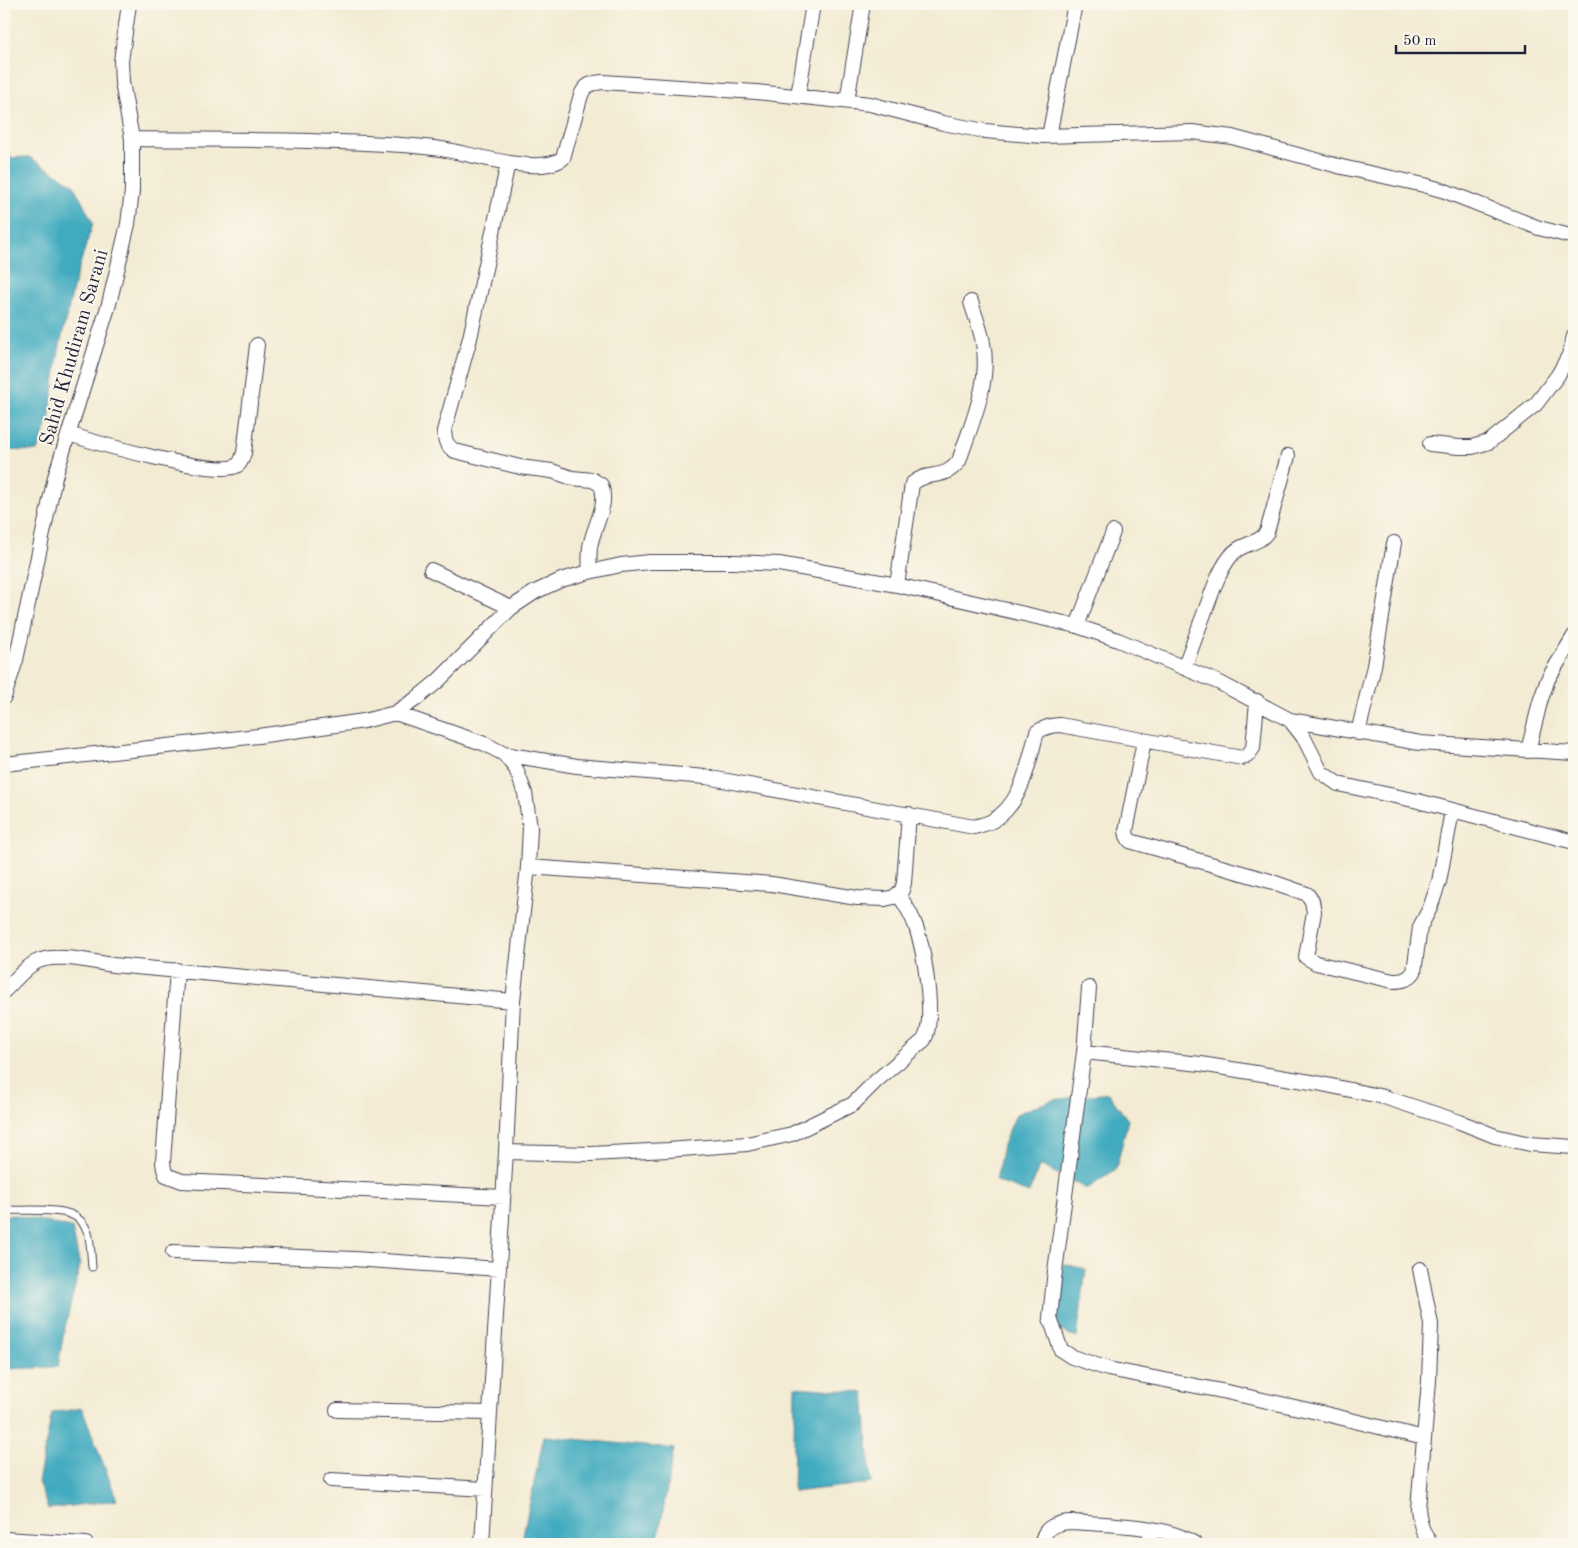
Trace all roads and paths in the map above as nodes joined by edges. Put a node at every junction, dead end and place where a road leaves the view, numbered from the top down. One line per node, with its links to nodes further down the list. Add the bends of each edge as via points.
1 (129, 4): 8 (street, Sahid Khudiram Sarani, via 122,82)
2 (813, 4): 5 (street)
3 (863, 4): 6 (street)
4 (1075, 4): 7 (street)
5 (798, 96): 6 (street); 9 (street, via 622,83 591,84 581,95 563,158 547,166)
6 (847, 101): 7 (street, via 985,131)
7 (1049, 136): 10 (street, via 1192,132 1232,137 1431,187 1539,228)
8 (132, 139): 9 (street, via 390,144 442,149); 14 (street, Sahid Khudiram Sarani, via 128,224 110,304)
9 (508, 163): 20 (street, via 470,338 444,431 445,440 455,451 593,480 601,485 603,503 590,547)
10 (1574, 237)
11 (971, 302): 21 (street, via 983,343 983,384 959,461 945,474 919,478 912,484)
12 (1574, 336): 15 (street, via 1562,368 1536,404 1489,442 1472,447)
13 (257, 345): 14 (street, via 244,453 237,466 209,468 102,445)
14 (69, 434): 26 (street, Sahid Khudiram Sarani, via 55,477 16,660)
15 (1430, 444)
16 (1288, 456): 25 (street, via 1267,532 1258,541 1238,548 1230,557 1215,585)
17 (1113, 532): 23 (street)
18 (1394, 544): 30 (street, via 1374,666)
19 (431, 570): 22 (street)
20 (589, 572): 21 (street, via 650,562 779,564); 22 (street, via 561,580)
21 (897, 585): 23 (street)
22 (511, 608): 28 (street, via 438,681)
23 (1077, 626): 25 (street)
24 (1574, 636): 32 (street, via 1548,679)
25 (1184, 668): 27 (street)
26 (4, 697)
27 (1257, 701): 29 (street); 31 (street, via 1253,748 1242,758)
28 (394, 713): 34 (street, via 485,744); 35 (street, via 334,727)
29 (1290, 720): 30 (street); 36 (street, via 1304,738 1321,772 1338,784)
30 (1358, 733): 32 (street, via 1420,743)
31 (1144, 741): 36 (street, via 1126,831 1130,841 1307,894 1314,912 1306,957 1393,981 1403,981 1414,972 1420,927 1439,882); 37 (street, via 1051,725 1037,732 1018,794 1005,812 991,822 974,827)
32 (1528, 751): 33 (street)
33 (1574, 753)
34 (504, 754): 37 (street, via 577,766 706,777); 39 (street, via 516,769 525,793 530,828)
35 (4, 764)
36 (1452, 811): 38 (street)
37 (909, 814): 40 (street, via 906,871)
38 (1574, 842)
39 (528, 866): 40 (street, via 772,884 857,898 885,899); 44 (street)
40 (898, 894): 47 (street, via 917,929 930,1008 928,1033 854,1104 792,1134 747,1144 591,1154)
41 (176, 970): 43 (street, via 47,958 24,970); 44 (street); 48 (street, via 163,1162 166,1176 182,1181)
42 (1089, 988): 45 (street)
43 (4, 991)
44 (513, 1000): 47 (street)
45 (1084, 1052): 46 (street, via 1201,1064 1336,1087 1384,1097 1495,1136 1530,1144); 56 (street, via 1050,1318 1061,1350 1108,1369 1290,1406)
46 (1574, 1147)
47 (506, 1152): 48 (street)
48 (503, 1197): 52 (street)
49 (4, 1210): 51 (lane, via 58,1212 75,1216 88,1233)
50 (173, 1252): 52 (street, via 326,1257)
51 (92, 1267)
52 (499, 1268): 55 (street)
53 (1420, 1268): 56 (street, via 1431,1324)
54 (337, 1410): 55 (street)
55 (490, 1413): 58 (street)
56 (1424, 1438): 66 (street, via 1418,1509 1423,1532)
57 (331, 1480): 58 (street)
58 (485, 1489): 62 (street)
59 (1151, 1529): 63 (street, via 1062,1522 1045,1532); 64 (street); 65 (street, via 1177,1535)
60 (4, 1539): 61 (street)
61 (86, 1544)
62 (482, 1544)
63 (1042, 1544)
64 (1149, 1544)
65 (1195, 1544)
66 (1432, 1544)

